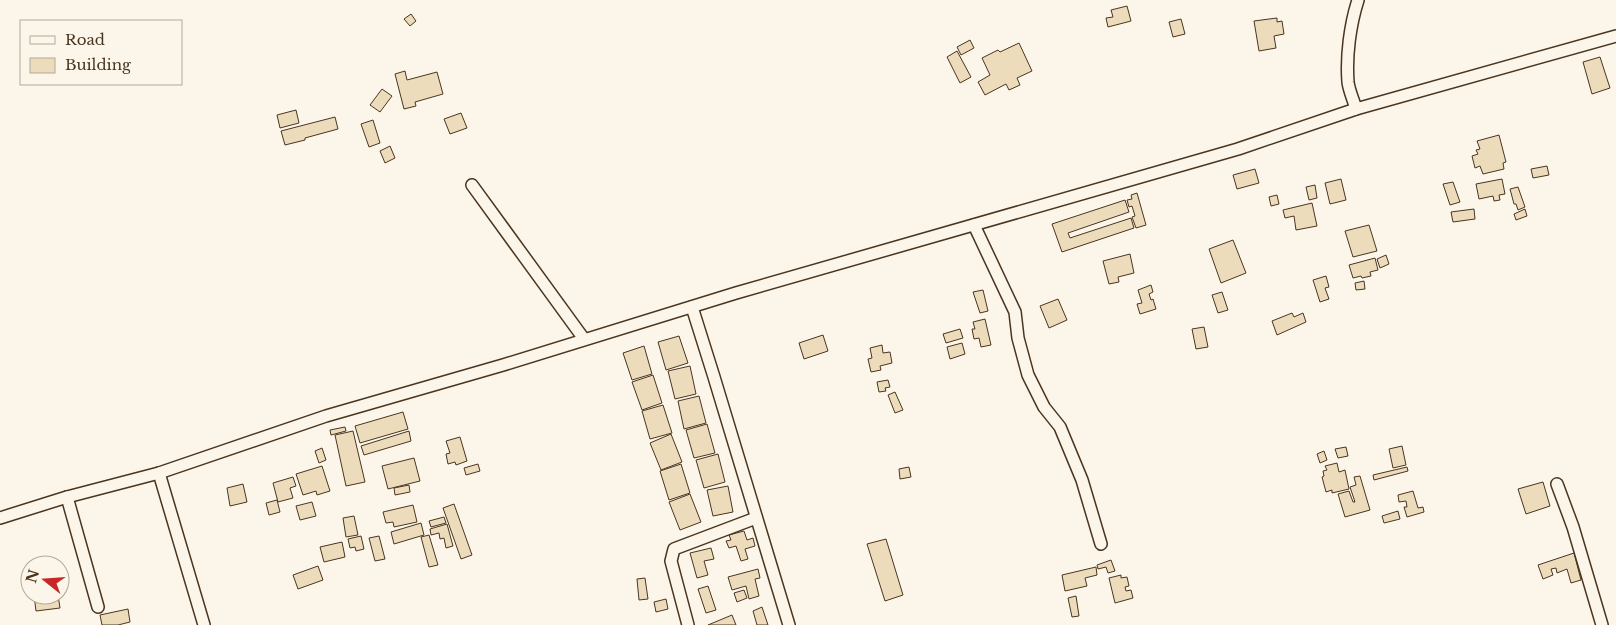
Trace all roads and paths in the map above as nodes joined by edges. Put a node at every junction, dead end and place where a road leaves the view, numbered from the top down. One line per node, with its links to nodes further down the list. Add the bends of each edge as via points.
1 (1358, 0): 3 (street, via 1348,59 1348,83)
2 (1616, 36): 3 (street)
3 (1356, 109): 5 (street, via 1238,149)
4 (472, 185): 7 (street)
5 (974, 225): 6 (street); 13 (street, via 1015,312 1028,375 1044,407 1060,427 1082,480)
6 (692, 307): 7 (street); 12 (street)
7 (584, 339): 8 (street, via 326,416)
8 (159, 473): 10 (street); 15 (street)
9 (1557, 484): 18 (street)
10 (66, 497): 11 (street); 14 (street)
11 (0, 518)
12 (756, 518): 16 (street, via 674,549 671,561); 17 (street)
13 (1101, 544)
14 (98, 607)
15 (204, 625)
16 (688, 625)
17 (789, 625)
18 (1602, 625)

